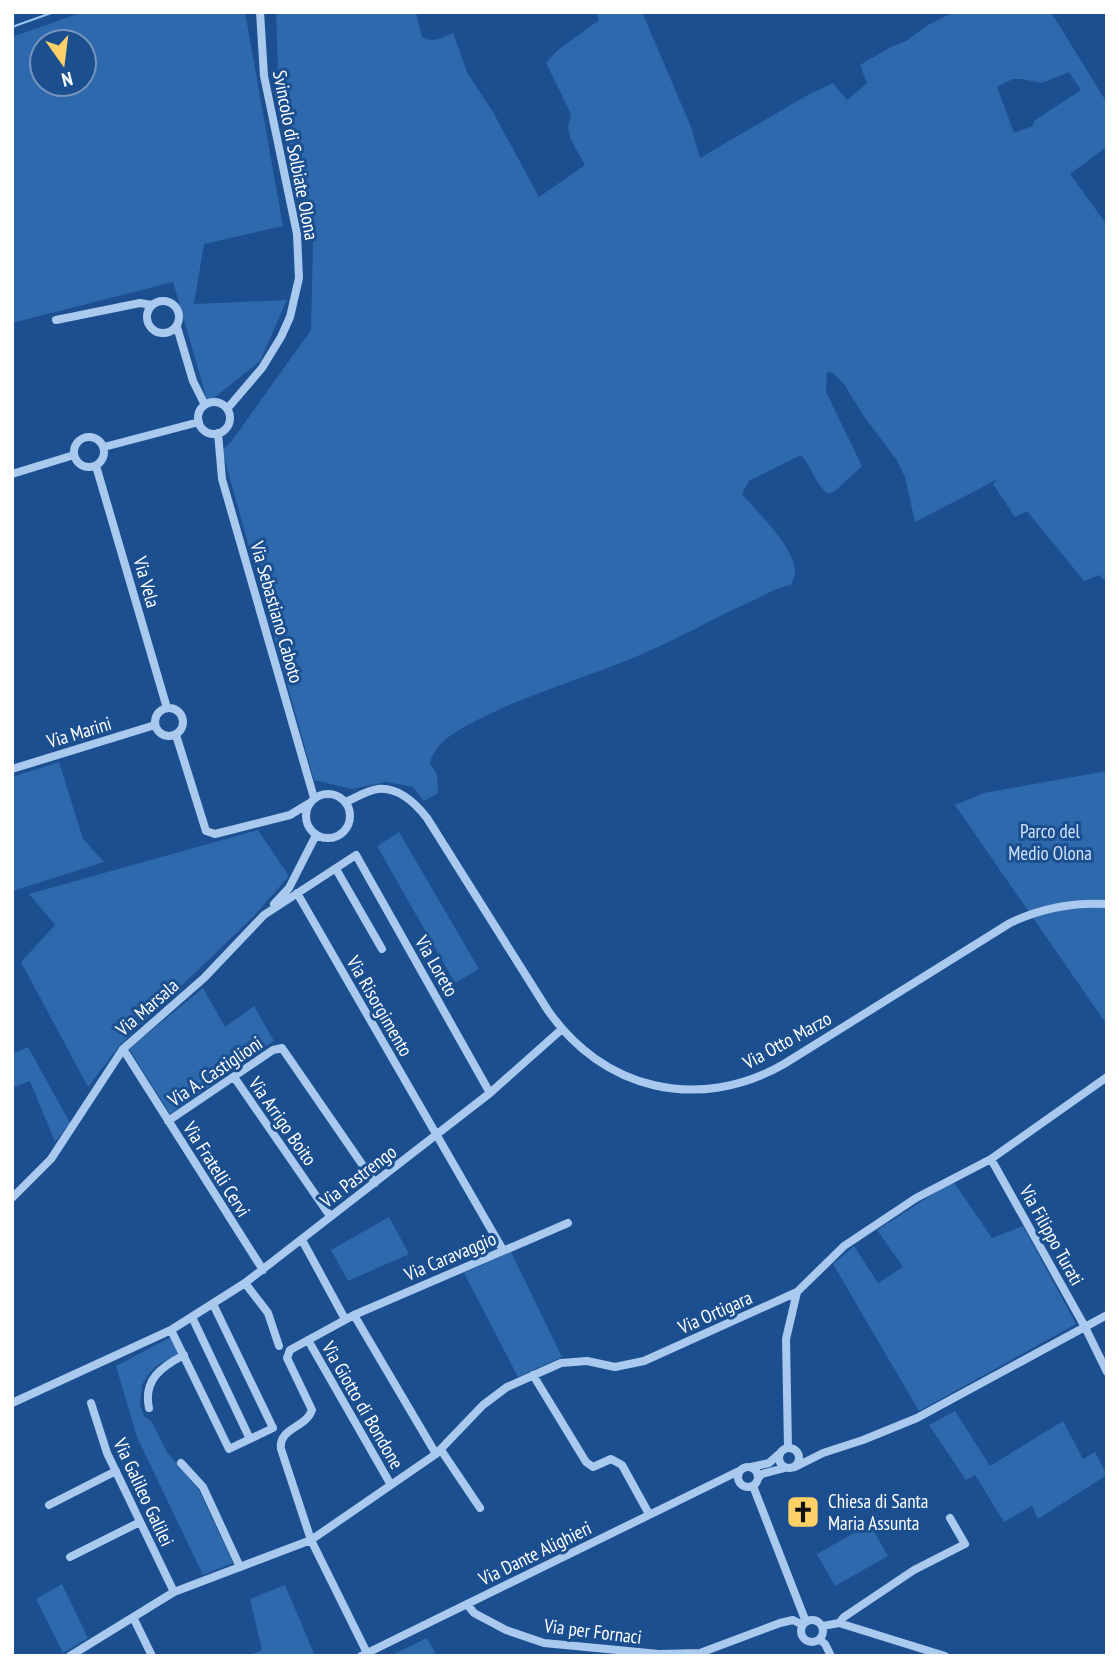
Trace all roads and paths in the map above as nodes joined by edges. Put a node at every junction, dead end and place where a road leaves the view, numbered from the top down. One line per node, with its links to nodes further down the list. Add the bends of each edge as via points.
1 (260, 12): 6 (street, Svincolo di Solbiate Olona, via 264,76 297,234 299,278 281,337 262,369)
2 (152, 305): 3 (street, via 140,303); 4 (street, via 172,303 179,312); 4 (street, via 147,321 152,330 162,334)
3 (55, 320)
4 (177, 327): 5 (street)
5 (205, 405): 6 (street, via 219,403); 7 (street)
6 (227, 409): 8 (street, Via Sebastiano Caboto, via 229,423)
7 (199, 422): 8 (street, via 208,433); 9 (street)
8 (218, 433): 17 (street, Via Sebastiano Caboto, via 222,480)
9 (104, 447): 10 (street, via 93,437 83,438 75,445); 11 (street)
10 (74, 456): 11 (street, via 83,466); 12 (street)
11 (96, 466): 13 (street, Via Vela)
12 (12, 474)
13 (167, 708): 14 (street, via 156,716); 15 (street, Via Vela, via 177,710 182,718)
14 (155, 725): 15 (street, via 163,735); 16 (street, Via Marini)
15 (176, 735): 17 (street, Via Vela, via 206,831 215,834 290,815)
16 (12, 769)
17 (311, 801): 18 (street, via 327,793); 19 (street, via 305,818)
18 (346, 802): 19 (street, via 350,817 344,831 331,838); 26 (street, Via Otto Marzo, via 380,789 400,794 421,811)
19 (316, 835): 24 (street, Via Marsala, via 289,888)
20 (356, 855): 21 (street, Via Marsala); 30 (street, Via Loreto)
21 (336, 869): 22 (street, Via Marsala); 25 (street)
22 (296, 892): 24 (street, Via Marsala); 32 (street, Via Risorgimento)
23 (1107, 904): 26 (street, Via Otto Marzo, via 1057,907 1010,923 784,1064 734,1085 681,1089 641,1082 593,1058)
24 (264, 915): 27 (street, Via Marsala, via 204,978)
25 (382, 949)
26 (562, 1030): 30 (street, Via Pastrengo)
27 (123, 1049): 31 (street, Via Fratelli Cervi); 35 (street, Via Marsala, via 51,1159)
28 (234, 1077): 31 (street, Via A. Castiglioni); 34 (street, Via A. Castiglioni, via 273,1050 285,1050); 36 (street, Via Arrigo Boito)
29 (1107, 1077): 33 (street, Via Ortigara)
30 (490, 1093): 32 (street, Via Pastrengo)
31 (168, 1121): 40 (street, Via Fratelli Cervi)
32 (436, 1136): 34 (street, Via Pastrengo); 39 (street, Via Risorgimento)
33 (991, 1158): 42 (street, Via Ortigara, via 916,1198 844,1245); 48 (street, Via Filippo Turati)
34 (375, 1183): 36 (street, Via Pastrengo)
35 (12, 1198)
36 (330, 1216): 38 (street, Via Pastrengo)
37 (568, 1223): 39 (street, Via Caravaggio)
38 (302, 1240): 40 (street, Via Pastrengo); 47 (street)
39 (503, 1250): 44 (street, Via Caravaggio)
40 (263, 1270): 41 (street, Via Pastrengo)
41 (245, 1283): 43 (street, Via Pastrengo); 51 (street, via 268,1313)
42 (797, 1292): 54 (street, Via Ortigara, via 644,1361 615,1367 575,1360); 59 (street, via 786,1339)
43 (213, 1304): 46 (street, Via Pastrengo); 58 (street, via 273,1428)
44 (354, 1315): 47 (street, Via Caravaggio); 60 (street)
45 (1107, 1315): 48 (street)
46 (192, 1317): 49 (street, Via Pastrengo); 58 (street)
47 (345, 1319): 50 (street, Via Caravaggio)
48 (1085, 1327): 53 (street, Via Filippo Turati); 62 (street, via 909,1422)
49 (171, 1330): 52 (street); 55 (street, Via Pastrengo)
50 (308, 1340): 72 (street, Via Giotto di Bondone); 79 (street, via 290,1350 287,1357 311,1415 283,1435 280,1444)
51 (279, 1346)
52 (184, 1355): 57 (street, via 153,1377 148,1387); 58 (street, via 229,1449)
53 (1107, 1372)
54 (533, 1374): 60 (street, Via Ortigara, via 483,1405); 76 (street, via 586,1462 593,1467 611,1459 622,1465)
55 (12, 1403)
56 (91, 1403): 69 (street, Via Galileo Galilei)
57 (149, 1408)
58 (250, 1439)
59 (788, 1448): 61 (street); 63 (street, Via Dante Alighieri)
60 (438, 1452): 72 (street, Via Ortigara); 75 (street)
61 (797, 1452): 62 (street); 66 (street, via 799,1462)
62 (823, 1453): 66 (street)
63 (779, 1454): 65 (street, Via Dante Alighieri, via 769,1463); 67 (street)
64 (181, 1463): 81 (street, via 203,1487)
65 (751, 1467): 68 (street, Via Dante Alighieri); 71 (street, via 757,1471)
66 (794, 1467): 67 (street)
67 (785, 1468): 71 (street, via 762,1474)
68 (741, 1470): 70 (street, Via Dante Alighieri); 73 (street)
69 (116, 1471): 74 (street); 78 (street, Via Galileo Galilei)
70 (722, 1480): 73 (street); 76 (street, Via Dante Alighieri)
71 (755, 1482): 73 (street); 85 (street)
72 (391, 1485): 79 (street, Via Ortigara)
73 (742, 1485)
74 (49, 1505)
75 (481, 1508)
76 (649, 1514): 83 (street, Via Dante Alighieri)
77 (950, 1518): 86 (street, via 965,1544 894,1582)
78 (140, 1522): 80 (street); 82 (street, Via Galileo Galilei)
79 (311, 1539): 81 (street, Via Ortigara); 90 (street)
80 (70, 1556)
81 (240, 1567): 82 (street, Via Ortigara)
82 (174, 1592): 84 (street, Via Ortigara)
83 (467, 1604): 89 (street, Via per Fornaci, via 474,1614 532,1640); 90 (street, Via Dante Alighieri)
84 (133, 1617): 92 (street, Via Ortigara); 93 (street)
85 (804, 1623): 87 (street, Via per Fornaci, via 817,1621); 88 (street, via 801,1633 805,1640); 91 (street, Via per Fornaci, via 780,1623 700,1653)
86 (839, 1623): 87 (street, Via per Fornaci); 95 (street, Via per Fornaci)
87 (823, 1626): 88 (street)
88 (820, 1640): 94 (street)
89 (623, 1653): 91 (street, Via per Fornaci)
90 (364, 1654)
91 (658, 1655)
92 (70, 1656)
93 (152, 1656)
94 (831, 1656)
95 (945, 1656)

